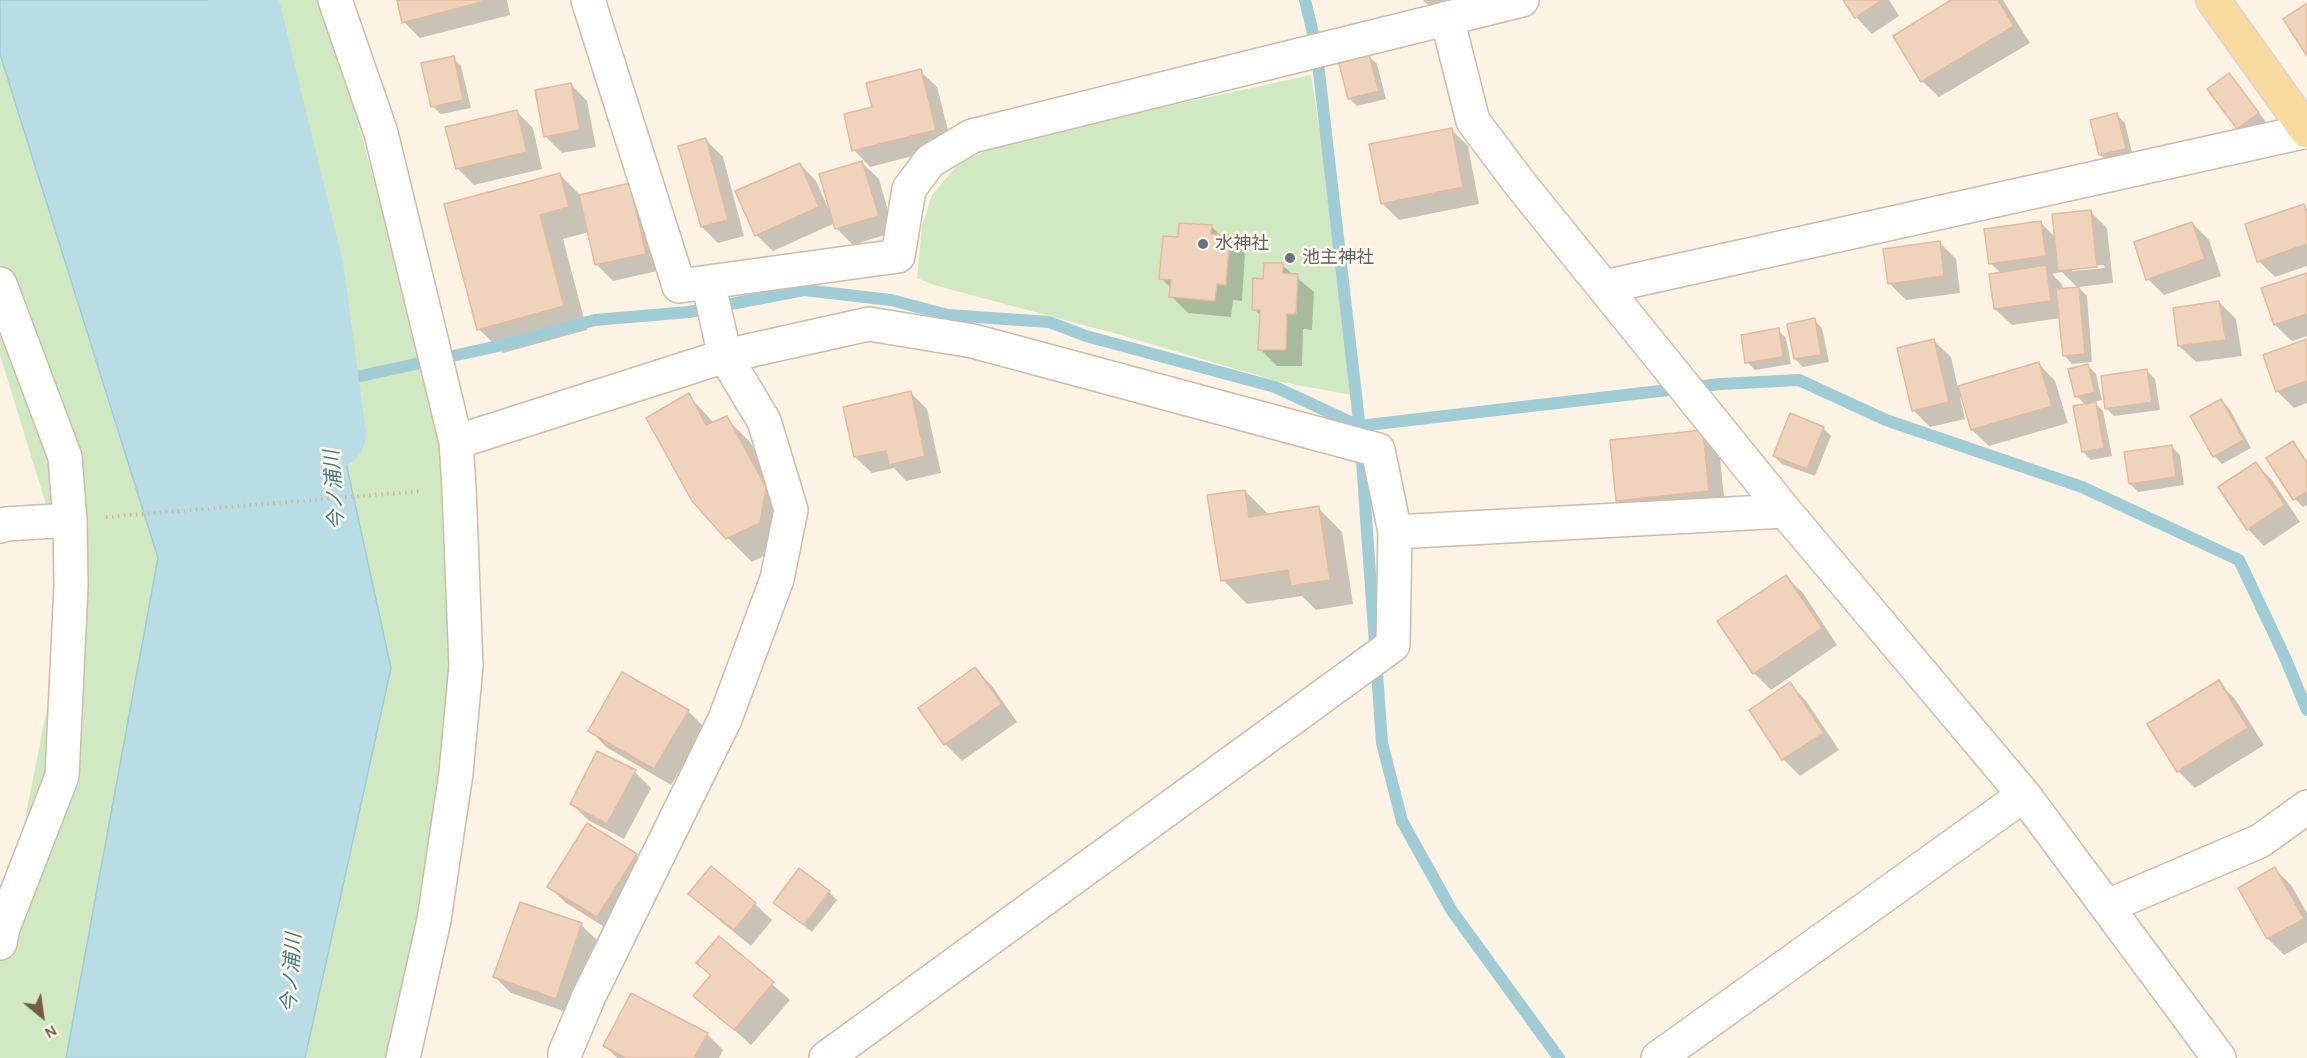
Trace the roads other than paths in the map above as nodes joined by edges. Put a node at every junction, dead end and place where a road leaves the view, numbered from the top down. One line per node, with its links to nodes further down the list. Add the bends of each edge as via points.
1 (334, 0): 11 (street, via 381,133)
2 (588, 0): 7 (street, via 679,286)
3 (1522, 0): 5 (street)
4 (2213, 0): 6 (main road)
5 (1447, 18): 7 (street, via 972,136 930,160 909,189 898,256); 9 (street, via 1473,121)
6 (2307, 131): 9 (street)
7 (708, 282): 10 (street)
8 (0, 284): 13 (street, via 65,457)
9 (1604, 287): 12 (street)
10 (725, 356): 11 (street); 15 (street, via 869,324 973,341 1378,450); 21 (street, via 764,421 791,510 777,579 725,719 594,986)
11 (456, 442): 20 (street, via 466,666 456,773 434,920)
12 (1785, 511): 15 (street); 16 (street)
13 (70, 520): 14 (street); 19 (street, via 71,586 62,776)
14 (0, 526)
15 (1395, 532): 22 (street, via 1393,645)
16 (2024, 795): 18 (street); 23 (street)
17 (2307, 807): 18 (street, via 2260,842)
18 (2108, 906): 24 (street)
19 (0, 944)
20 (403, 1058)
21 (565, 1058)
22 (826, 1058)
23 (1658, 1058)
24 (2219, 1058)

